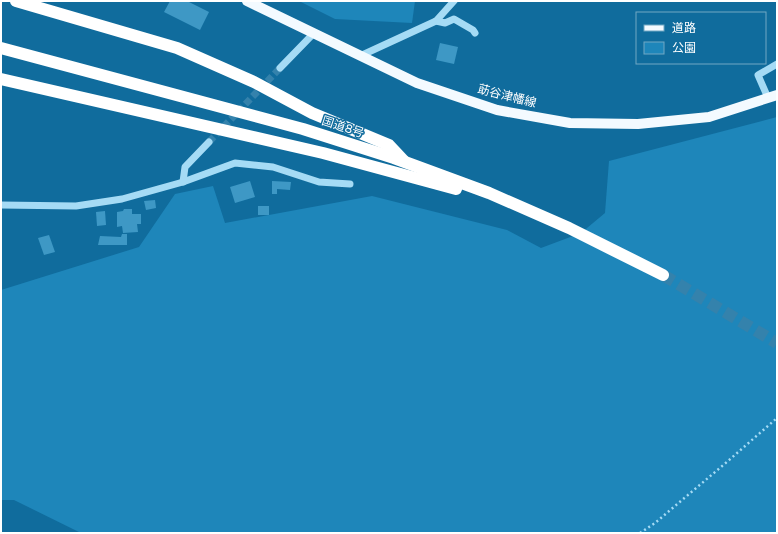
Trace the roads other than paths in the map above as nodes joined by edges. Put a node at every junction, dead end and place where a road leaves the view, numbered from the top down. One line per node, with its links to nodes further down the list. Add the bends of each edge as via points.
1 (16, 1): 14 (highway, via 177,48 254,82 312,113 389,145)
2 (247, 1): 6 (main road, 莇谷津幡線)
3 (454, 1): 4 (street)
4 (436, 21): 5 (street, via 446,22 454,19); 8 (street)
5 (475, 33)
6 (313, 34): 8 (main road, 莇谷津幡線); 10 (street)
7 (1, 48): 14 (highway, 国道8号, via 303,129)
8 (360, 56): 12 (main road, 莇谷津幡線, via 417,83 497,110 570,123 638,124 709,117)
9 (777, 64): 12 (street, via 758,75)
10 (280, 68)
11 (1, 79): 18 (highway, via 323,153)
12 (773, 97)
13 (210, 142): 15 (street, via 185,167)
14 (406, 163): 18 (highway, 国道8号)
15 (183, 182): 16 (street, via 235,163 273,167 319,182); 17 (street, via 122,199 76,206)
16 (350, 184)
17 (1, 205)
18 (529, 211): 19 (highway, 国道8号)
19 (663, 275)

